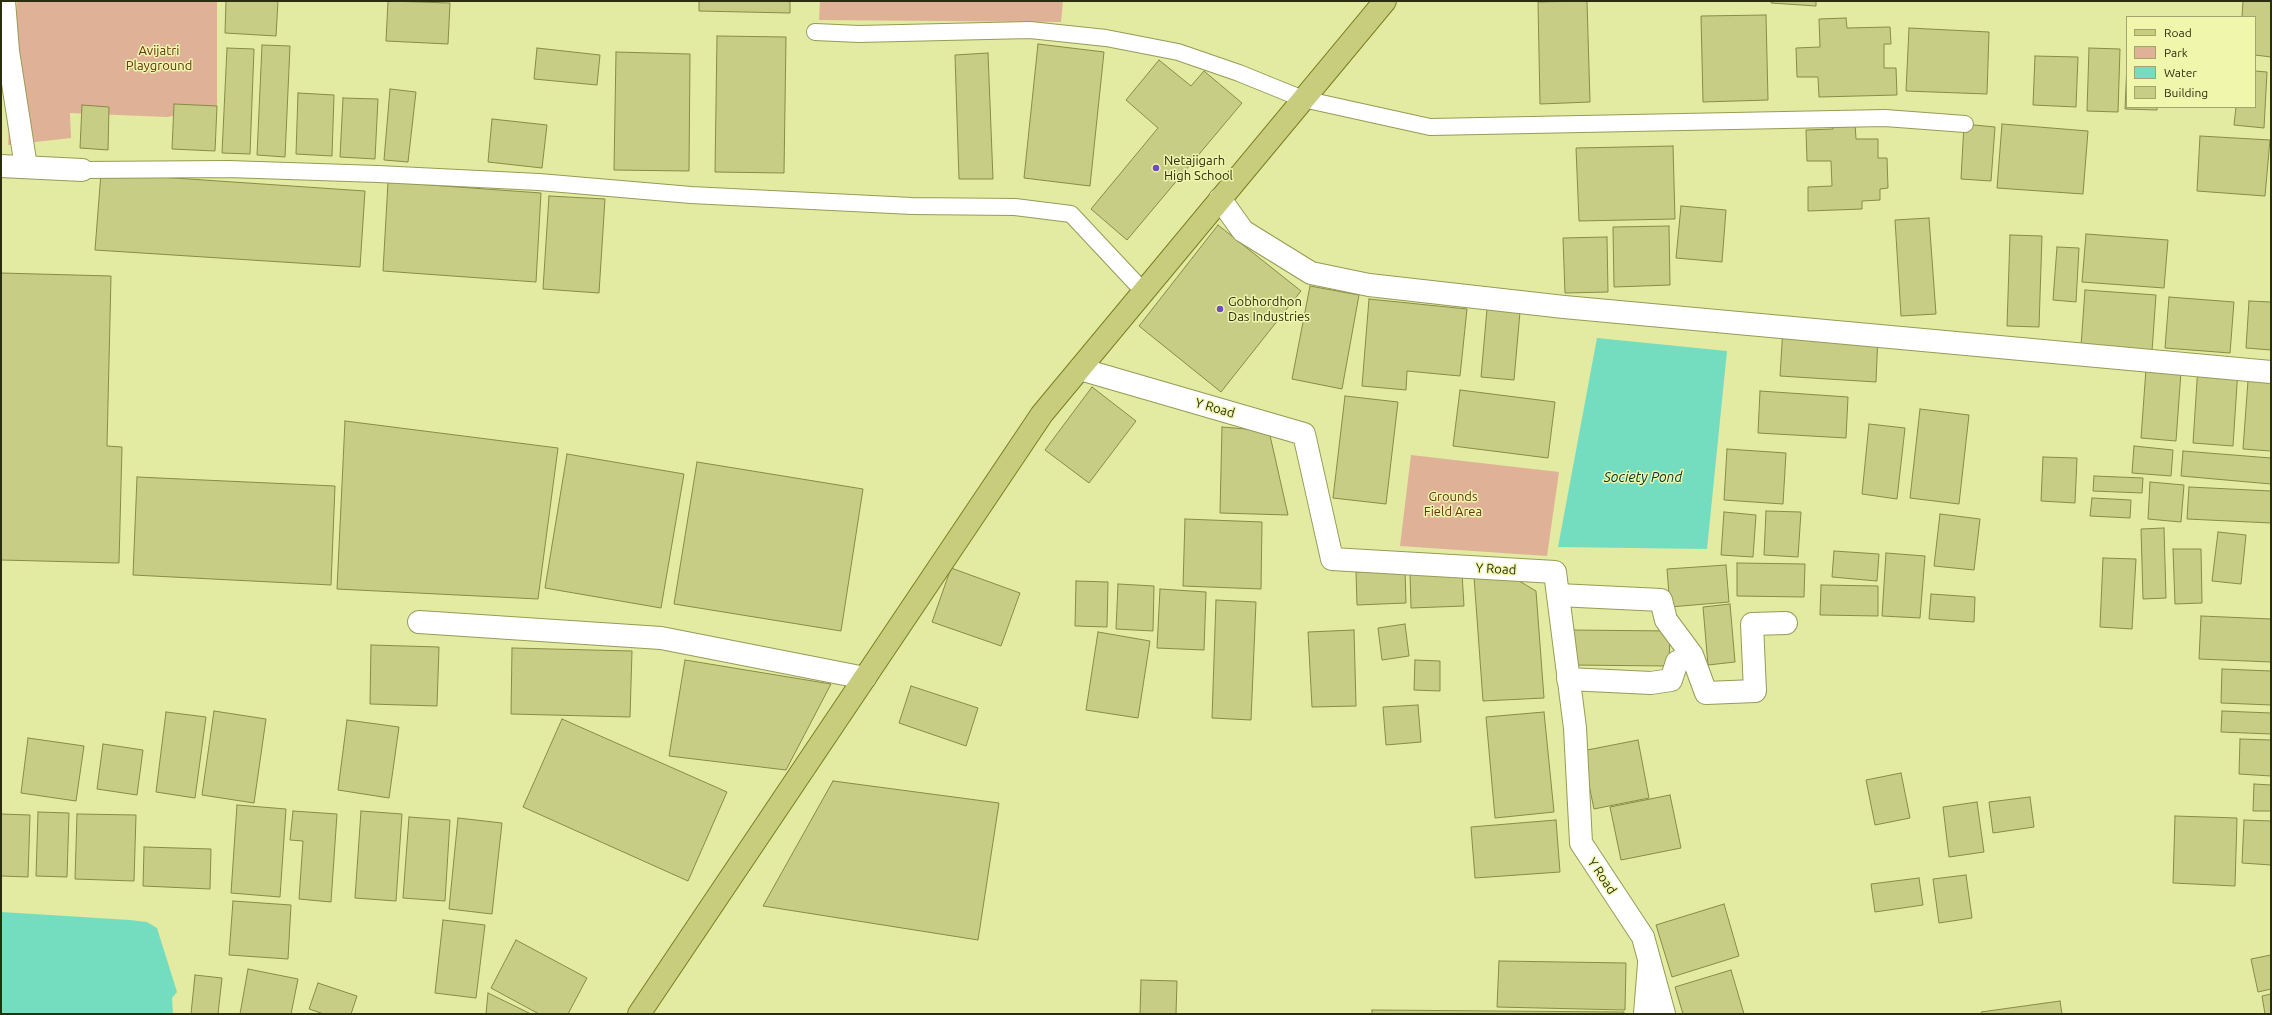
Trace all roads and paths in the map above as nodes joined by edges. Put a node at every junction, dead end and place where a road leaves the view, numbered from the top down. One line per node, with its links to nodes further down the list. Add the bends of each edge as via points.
1 (4, 1): 7 (street, via 8,51)
2 (1385, 1): 4 (main road)
3 (815, 32): 4 (lane, via 859,34 1030,30 1106,38 1178,52 1239,73)
4 (1303, 100): 5 (lane, via 1430,127 1885,118); 9 (main road)
5 (1965, 124)
6 (1, 166): 7 (street)
7 (26, 167): 8 (street)
8 (82, 170): 10 (lane, via 228,169 378,174 539,182 691,195 912,206 1036,209 1071,214)
9 (1220, 199): 10 (main road); 12 (street, via 1243,231 1311,272 1369,285 1564,307)
10 (1144, 292): 11 (main road)
11 (1080, 369): 13 (street, Y Road, via 1304,434 1332,559 1555,572); 17 (main road, via 1042,414)
12 (2271, 372)
13 (1558, 595): 16 (street, via 1661,600 1666,620); 18 (street, Y Road)
14 (418, 622): 17 (street, via 660,638)
15 (1786, 623): 16 (street, via 1752,624 1755,691 1706,694)
16 (1692, 655): 18 (street, via 1677,662 1671,680 1650,683)
17 (865, 678): 20 (main road)
18 (1568, 679): 19 (street, Y Road, via 1575,728 1581,843 1643,937)
19 (1650, 961): 21 (street); 22 (street, Y Road)
20 (639, 1014)
21 (1645, 1014)
22 (1664, 1014)

